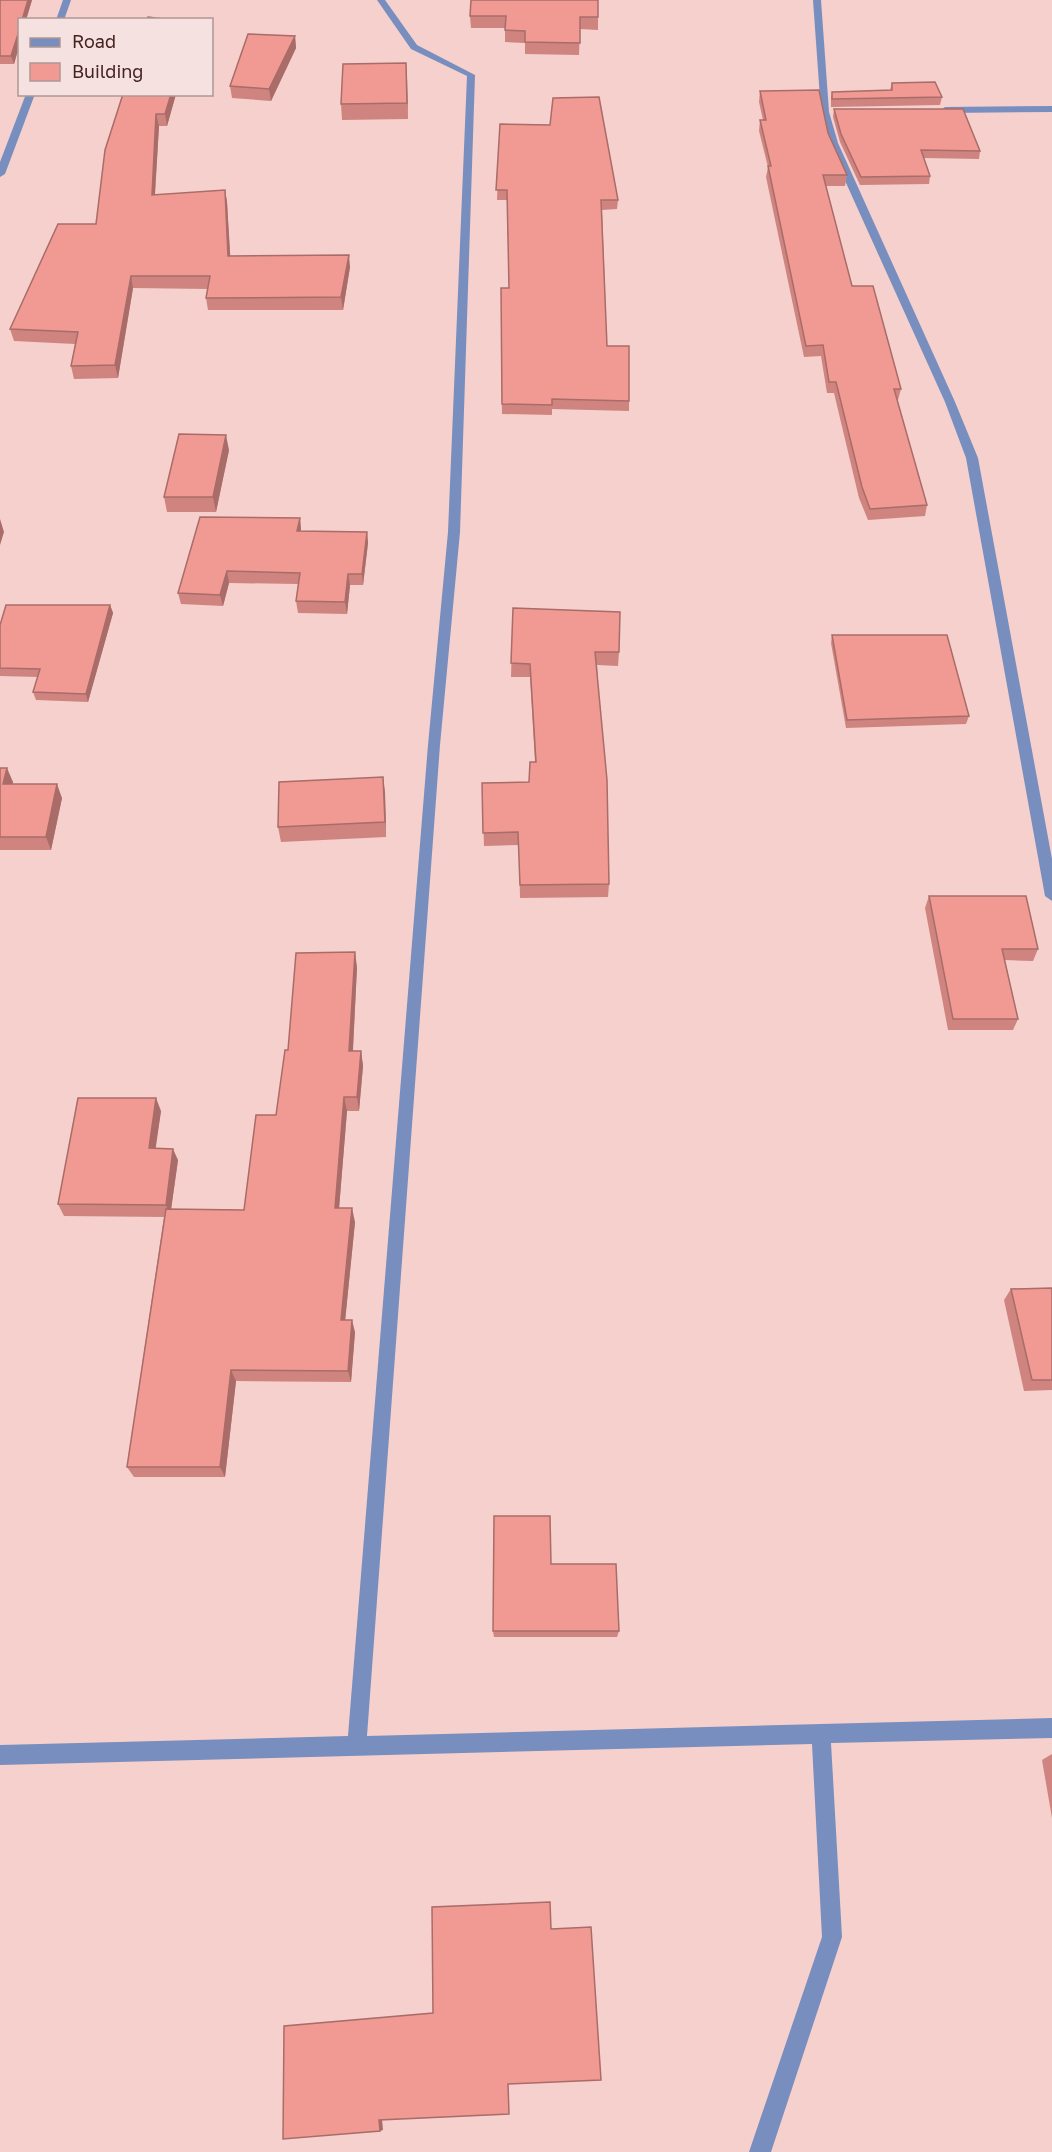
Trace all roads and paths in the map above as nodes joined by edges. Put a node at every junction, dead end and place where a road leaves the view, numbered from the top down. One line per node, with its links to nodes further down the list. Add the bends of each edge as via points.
1 (67, 0): 4 (street)
2 (381, 0): 12 (street, via 414,47 471,75 454,532)
3 (817, 0): 9 (street, via 833,143 972,458)
4 (61, 18)
5 (30, 96): 8 (street)
6 (1052, 109): 7 (street)
7 (933, 110)
8 (0, 174)
9 (1052, 896)
10 (1052, 1728): 11 (street)
11 (821, 1735): 12 (street); 14 (street, via 832,1937)
12 (357, 1745): 13 (street)
13 (0, 1755)
14 (760, 2152)

